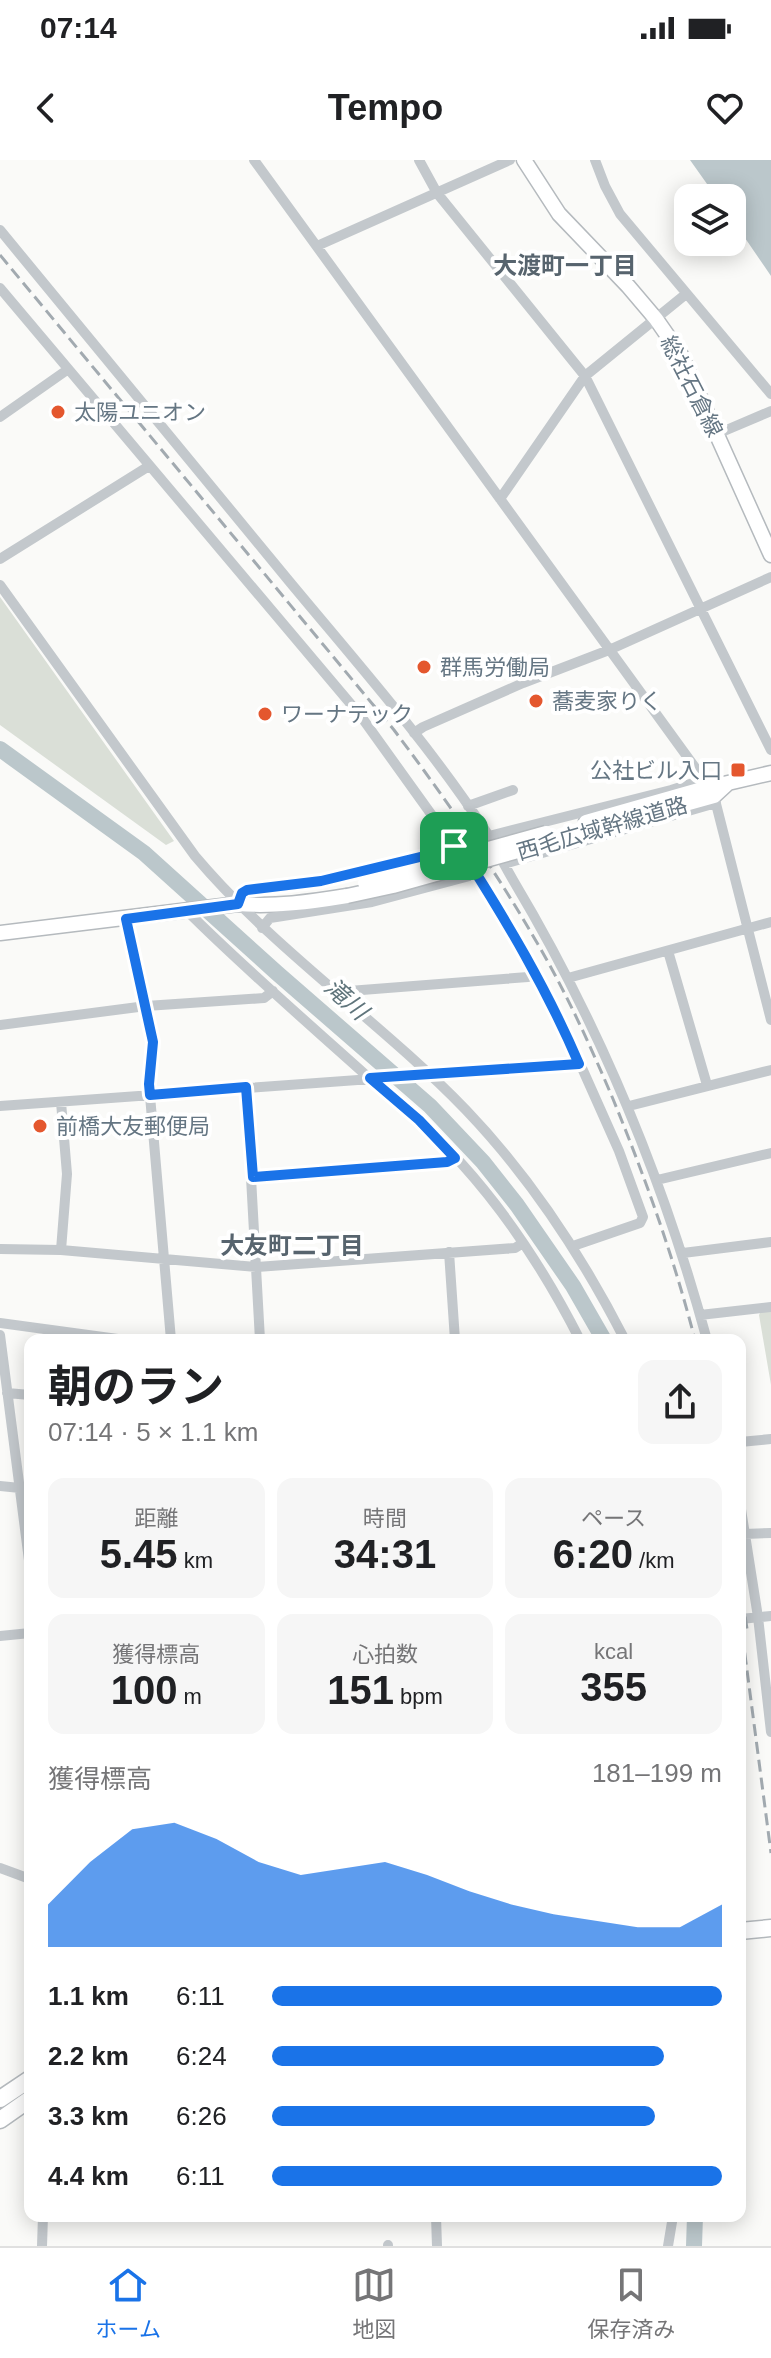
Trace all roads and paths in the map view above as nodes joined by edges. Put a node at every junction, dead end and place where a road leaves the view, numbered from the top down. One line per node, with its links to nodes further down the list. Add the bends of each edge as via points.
1 (254, 160): 8 (street)
2 (419, 160): 6 (street)
3 (510, 160): 6 (street)
4 (524, 160): 11 (main road, 総社石倉線, via 564,220)
5 (595, 160): 10 (street, via 620,214)
6 (437, 193): 8 (street); 13 (street)
7 (0, 230): 26 (street)
8 (317, 246): 19 (street)
9 (0, 288): 12 (street)
10 (686, 294): 11 (street); 14 (street)
11 (656, 319): 13 (street); 17 (main road, 総社石倉線, via 681,355)
12 (67, 370): 16 (street); 18 (street)
13 (585, 376): 19 (street); 24 (street)
14 (771, 394)
15 (771, 411): 17 (street)
16 (0, 417)
17 (717, 434): 20 (main road, 総社石倉線)
18 (149, 466): 21 (street); 35 (street, via 360,715)
19 (500, 499): 25 (street)
20 (771, 555)
21 (0, 559)
22 (771, 577): 24 (street)
23 (0, 585): 38 (street)
24 (700, 608): 25 (street); 27 (street)
25 (609, 650): 26 (street); 34 (street, via 702,777 671,790)
26 (414, 733): 32 (street)
27 (771, 750)
28 (771, 773): 29 (main road, 西毛広域幹線道路)
29 (727, 784): 31 (main road, 西毛広域幹線道路); 33 (main road, 西毛広域幹線道路)
30 (513, 790): 32 (street)
31 (715, 799): 33 (main road, 西毛広域幹線道路); 36 (street); 43 (street)
32 (468, 806): 34 (street)
33 (588, 827): 38 (main road, 西毛広域幹線道路, bridge, via 393,886 271,905)
34 (489, 836): 36 (street)
35 (454, 846): 37 (street); 38 (street, via 321,881 247,890)
36 (504, 864): 47 (street)
37 (477, 874): 42 (street, via 372,902 270,918); 46 (street)
38 (233, 905): 39 (main road, 西毛広域幹線道路); 42 (street)
39 (189, 911): 40 (main road, 西毛広域幹線道路); 48 (street)
40 (126, 919): 44 (main road, 西毛広域幹線道路); 50 (street)
41 (771, 922): 43 (street)
42 (262, 928): 49 (street)
43 (748, 929): 45 (street); 51 (street)
44 (0, 933)
45 (668, 951): 47 (street); 57 (street)
46 (535, 975): 49 (street, via 349,991); 53 (street)
47 (568, 978): 62 (street)
48 (273, 991): 50 (street, via 264,998); 56 (street)
49 (340, 996): 55 (street)
50 (146, 1006): 52 (street); 59 (street, via 153,1042)
51 (771, 1020)
52 (0, 1025)
53 (579, 1064): 55 (street); 69 (street, via 643,1217 640,1223)
54 (771, 1070): 57 (street)
55 (424, 1074): 56 (street); 69 (street, via 498,1145)
56 (373, 1078): 58 (street); 64 (street)
57 (707, 1085): 62 (street)
58 (246, 1087): 59 (street); 65 (street)
59 (150, 1095): 60 (street); 74 (street)
60 (61, 1102): 61 (street); 71 (street, via 67,1174)
61 (0, 1106)
62 (629, 1106): 66 (street)
63 (771, 1153): 66 (street)
64 (455, 1158): 65 (street); 68 (street)
65 (253, 1177): 75 (street)
66 (657, 1180): 73 (street)
67 (771, 1242): 73 (street)
68 (523, 1243): 72 (street); 83 (street)
69 (573, 1246): 84 (street)
70 (0, 1249): 71 (street)
71 (61, 1250): 74 (street)
72 (449, 1252): 75 (street); 82 (street)
73 (683, 1253): 77 (street)
74 (166, 1260): 75 (street); 80 (street)
75 (257, 1267): 81 (street)
76 (771, 1307): 77 (street)
77 (700, 1315): 85 (street)
78 (0, 1323): 79 (street)
79 (81, 1334)
80 (171, 1334)
81 (260, 1334)
82 (455, 1334)
83 (577, 1334)
84 (622, 1334)
85 (705, 1334)
86 (0, 1335): 87 (street)
87 (7, 1393): 88 (street); 91 (street)
88 (24, 1394)
89 (771, 1439): 90 (street)
90 (746, 1441)
91 (24, 1483)
92 (0, 1486): 93 (street)
93 (24, 1488)
94 (771, 1533): 95 (street)
95 (746, 1534)
96 (746, 1546): 98 (street)
97 (771, 1616): 98 (street)
98 (758, 1617): 99 (street); 102 (street)
99 (746, 1618)
100 (24, 1634): 101 (street)
101 (0, 1636)
102 (770, 1716): 103 (street)
103 (771, 1732)
104 (0, 1868): 105 (street)
105 (24, 1877)
106 (771, 1917): 107 (highway)
107 (746, 1919)
108 (771, 1928): 109 (highway)
109 (746, 1930)
110 (24, 2083): 111 (highway)
111 (0, 2099)
112 (24, 2103): 113 (highway)
113 (0, 2120)
114 (43, 2222): 117 (street)
115 (436, 2222): 118 (street)
116 (672, 2222): 119 (street)
117 (42, 2246)
118 (437, 2246)
119 (668, 2246)

